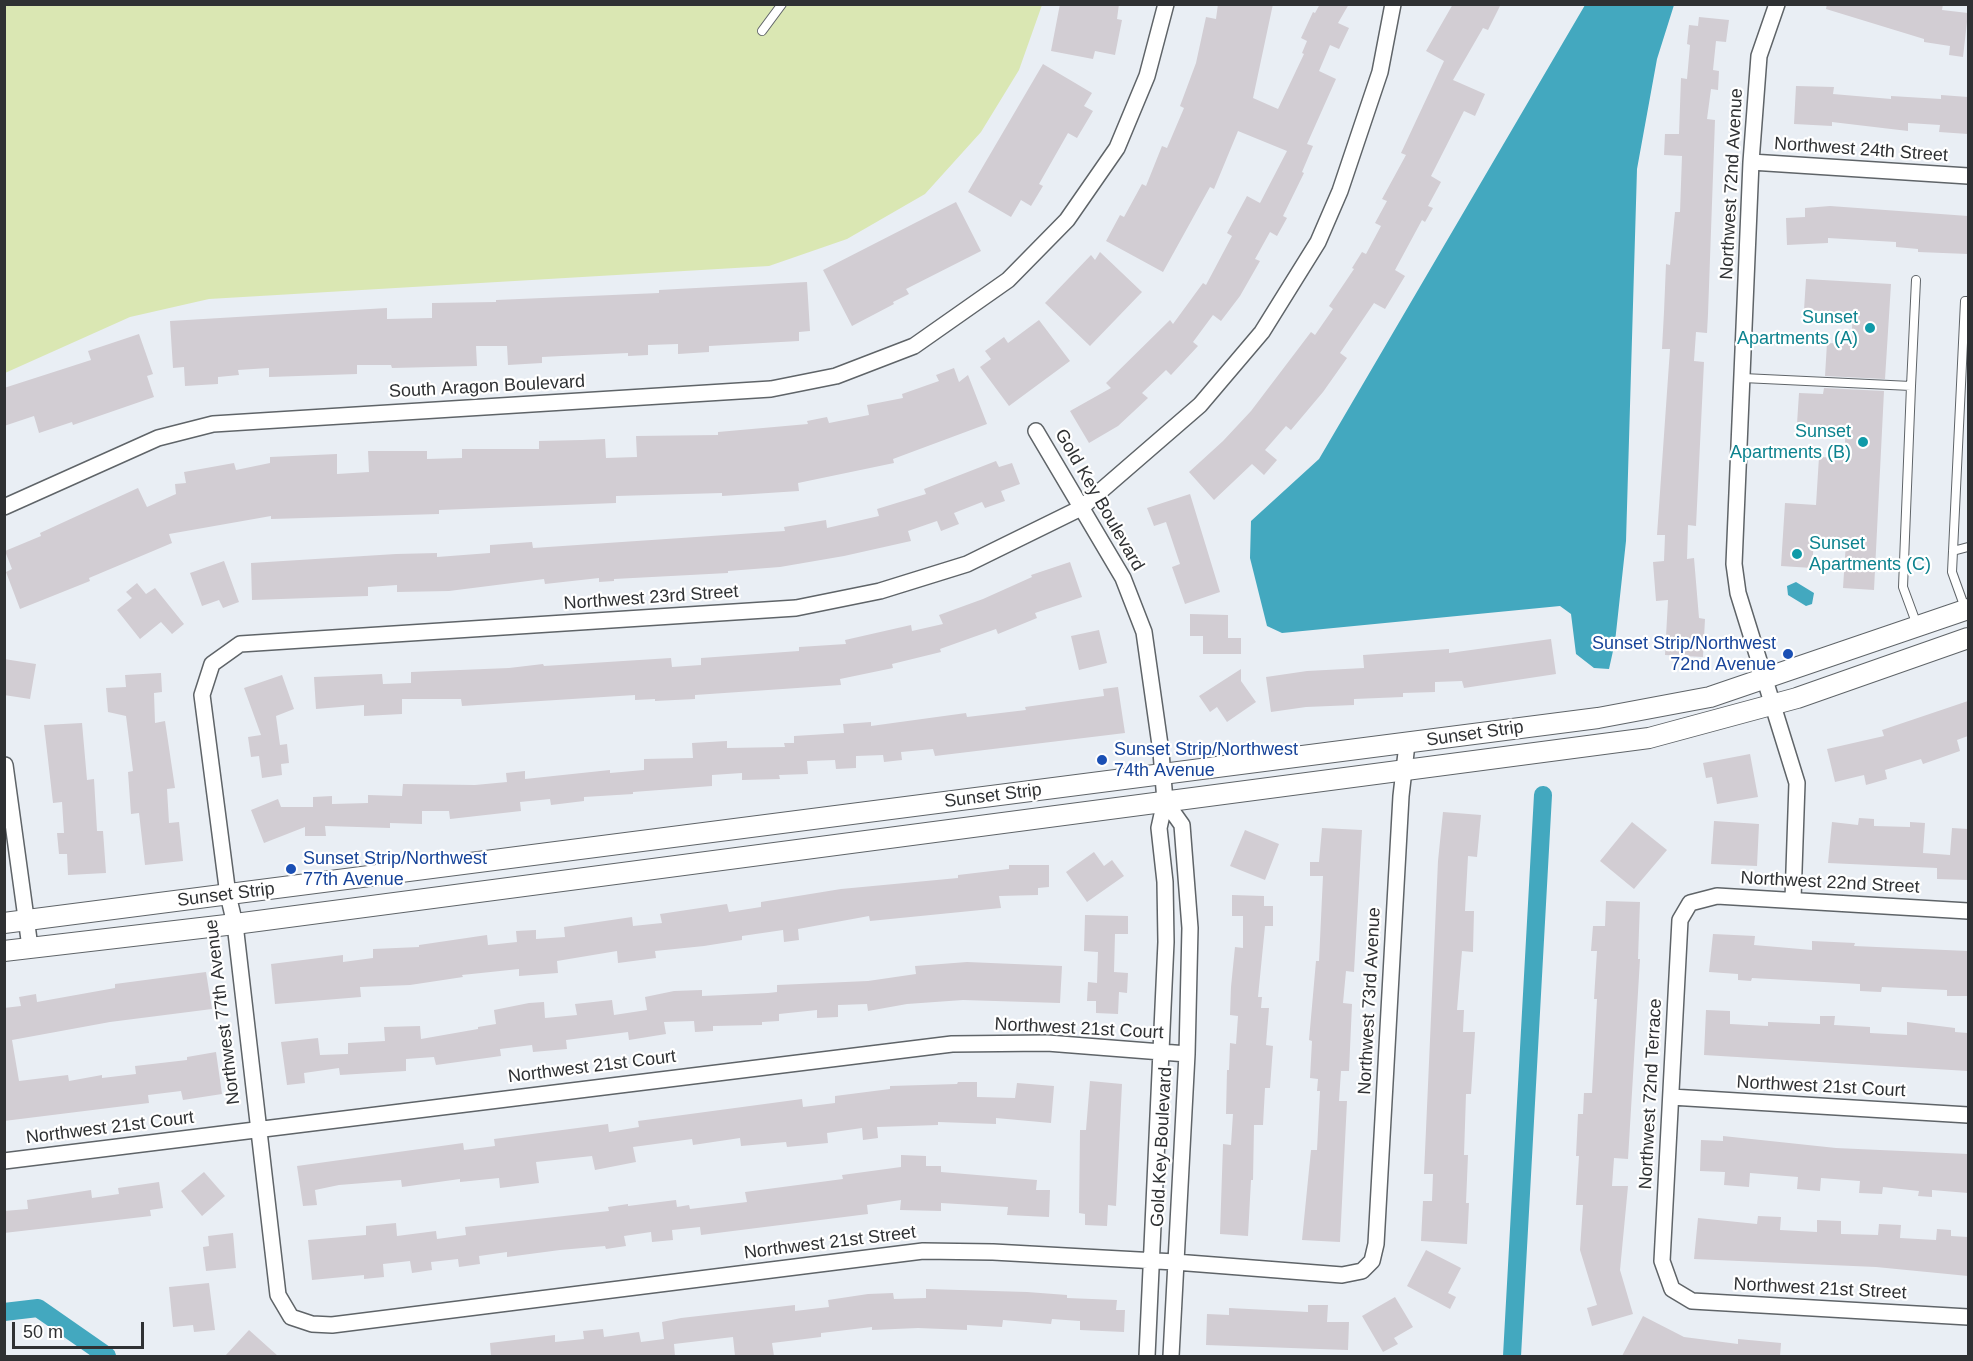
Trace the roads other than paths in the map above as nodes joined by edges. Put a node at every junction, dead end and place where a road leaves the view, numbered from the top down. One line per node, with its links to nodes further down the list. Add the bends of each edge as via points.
1 (782, 4): 5 (lane)
2 (1166, 4): 13 (street, South Aragon Boulevard, via 1147,76 1117,148 1067,220 1008,280 914,346 836,376 771,389 213,424 158,438)
3 (1393, 4): 14 (street, via 1380,72 1340,191 1318,242 1262,332 1200,405)
4 (1777, 4): 6 (street, Northwest 72nd Avenue, via 1759,56)
5 (762, 31)
6 (1751, 162): 7 (street, Northwest 24th Street); 10 (street, Northwest 72nd Avenue)
7 (1968, 176)
8 (1916, 280): 11 (lane)
9 (1968, 301): 16 (lane)
10 (1743, 378): 11 (lane); 22 (street, Northwest 72nd Avenue, via 1734,564 1738,593)
11 (1911, 386): 19 (lane, via 1903,587)
12 (1036, 431): 14 (street, Gold Key Boulevard)
13 (4, 507)
14 (1081, 508): 21 (street, Northwest 23rd Street, via 967,564 880,591 795,608 240,644); 27 (street, Gold Key Boulevard, via 1123,579 1144,632)
15 (1968, 547): 16 (lane)
16 (1953, 551): 17 (lane, via 1952,572)
17 (1967, 609): 18 (street, Sunset Strip)
18 (1944, 617): 19 (street, Sunset Strip); 20 (street)
19 (1917, 627): 22 (street, Sunset Strip)
20 (1961, 641): 23 (street, Sunset Strip)
21 (212, 664): 29 (street, Northwest 77th Avenue, via 202,695)
22 (1765, 680): 23 (street, Northwest 72nd Avenue); 24 (street, Sunset Strip, via 1660,707)
23 (1773, 706): 26 (street, Sunset Strip, via 1649,738); 30 (street, Northwest 72nd Avenue, via 1797,783)
24 (1407, 744): 26 (street, Northwest 73rd Avenue); 27 (street, Sunset Strip)
25 (5, 765): 33 (street)
26 (1404, 771): 28 (street, Sunset Strip); 45 (street, Northwest 73rd Avenue)
27 (1163, 774): 28 (street, Gold Key Boulevard); 29 (street, Sunset Strip)
28 (1166, 801): 35 (street, Sunset Strip); 38 (street, Gold Key Boulevard, via 1159,828 1166,930); 39 (street, Gold Key Boulevard, via 1182,825 1190,928)
29 (228, 896): 33 (street, Sunset Strip); 35 (street, Northwest 77th Avenue)
30 (1793, 899): 31 (street, Northwest 22nd Street, via 1717,896); 32 (street, Northwest 22nd Street)
31 (1690, 903): 40 (street, Northwest 72nd Terrace, via 1680,920)
32 (1968, 911)
33 (27, 921): 34 (street, Sunset Strip); 36 (street)
34 (4, 924)
35 (235, 924): 36 (street, Sunset Strip); 42 (street, Northwest 77th Avenue)
36 (30, 947): 37 (street, Sunset Strip)
37 (4, 951)
38 (1162, 1053): 39 (street, Northwest 21st Court); 42 (street, Northwest 21st Court, via 1047,1044 952,1044); 44 (street, Gold Key Boulevard)
39 (1187, 1054): 46 (street, Gold Key Boulevard)
40 (1671, 1097): 41 (street, Northwest 21st Court); 47 (street, Northwest 72nd Terrace, via 1662,1261)
41 (1968, 1115)
42 (257, 1129): 43 (street, Northwest 21st Court); 48 (street, Northwest 77th Avenue, via 278,1295)
43 (4, 1161)
44 (1152, 1261): 46 (street, Northwest 21st Street); 48 (street, Northwest 21st Street, via 923,1251 332,1325); 50 (street, Gold Key Boulevard)
45 (1372, 1261): 46 (street, Northwest 21st Street, via 1362,1271 1342,1275)
46 (1175, 1262): 51 (street, Gold Key Boulevard)
47 (1672, 1289): 49 (street, Northwest 21st Street, via 1692,1301)
48 (291, 1317)
49 (1968, 1317)
50 (1147, 1356)
51 (1171, 1356)

